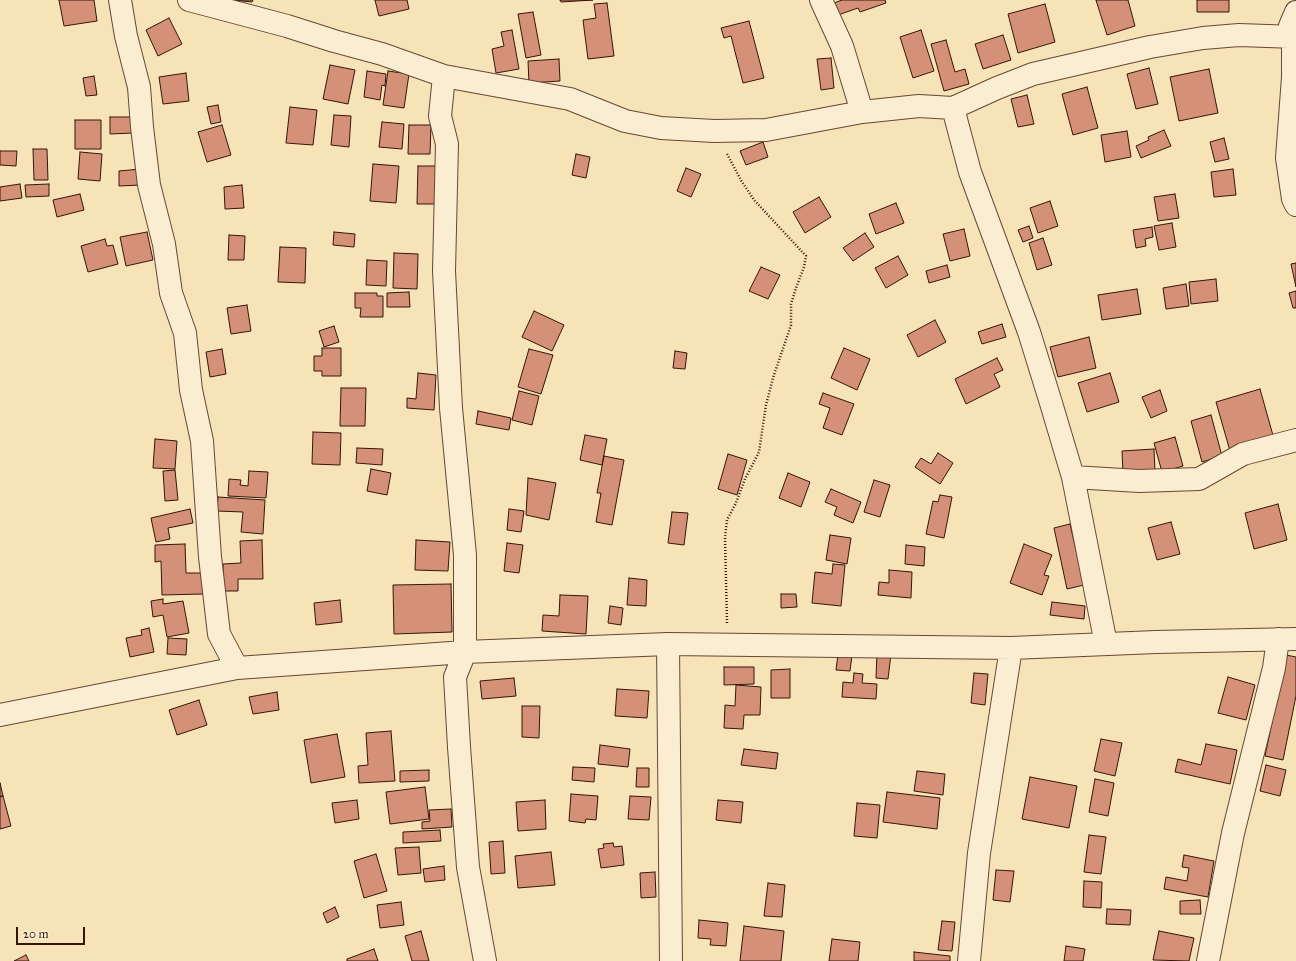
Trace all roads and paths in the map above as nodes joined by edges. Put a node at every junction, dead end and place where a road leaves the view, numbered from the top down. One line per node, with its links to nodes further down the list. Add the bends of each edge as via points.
1 (120, 0): 19 (street, via 139,87 149,185 164,244 171,293 185,333 191,390 202,440 210,557 219,634)
2 (189, 0): 6 (street, via 382,54)
3 (821, 0): 8 (street, via 842,46)
4 (1296, 12): 5 (street, via 1290,26)
5 (1294, 36): 7 (street, via 1239,35 1150,47 1033,74); 10 (street, via 1287,158)
6 (444, 76): 9 (street, via 570,99 625,121 661,128); 18 (street, via 440,116 446,144 444,270 452,408 465,556)
7 (953, 108): 8 (street, via 919,106); 12 (street, via 970,172 1028,332)
8 (862, 112): 9 (street, via 766,130)
9 (714, 131): 16 (path, via 755,200 806,256 791,304 791,325 766,405 759,452 727,520)
10 (1296, 205)
11 (1296, 440): 12 (street, via 1243,454 1199,479 1139,481)
12 (1072, 478): 15 (street)
13 (1287, 639): 15 (street); 24 (street, via 1274,668 1233,833)
14 (668, 644): 16 (street); 18 (street); 22 (street)
15 (1106, 644): 17 (street)
16 (727, 645): 17 (street)
17 (1011, 648): 23 (street, via 979,853)
18 (465, 652): 19 (street); 21 (street, via 456,677 458,748 468,867)
19 (237, 668): 20 (street)
20 (0, 715)
21 (485, 961)
22 (671, 961)
23 (969, 961)
24 (1208, 961)

